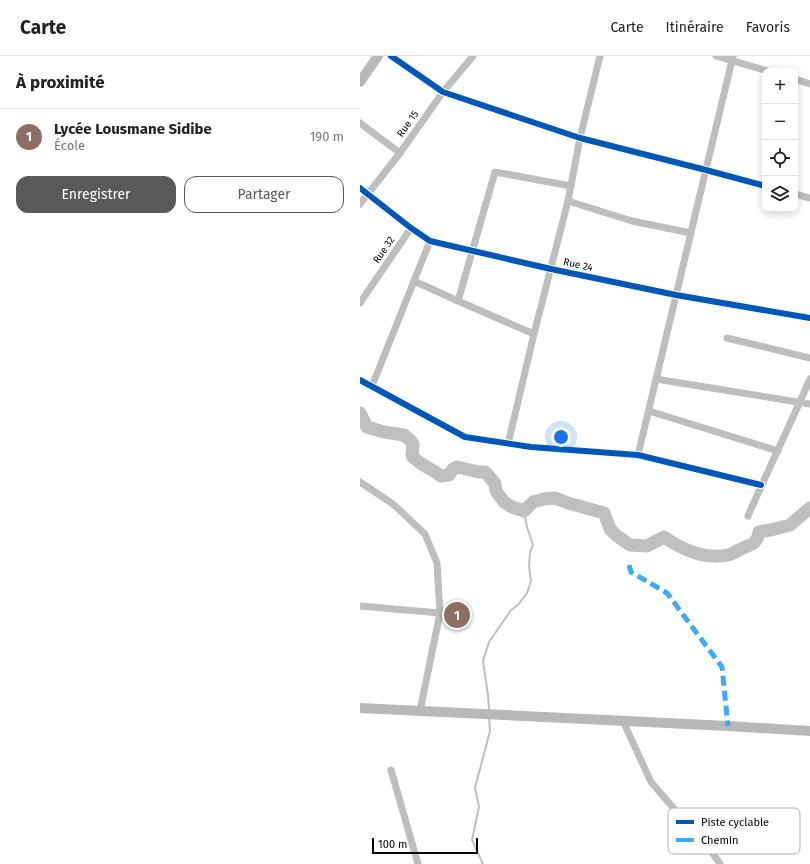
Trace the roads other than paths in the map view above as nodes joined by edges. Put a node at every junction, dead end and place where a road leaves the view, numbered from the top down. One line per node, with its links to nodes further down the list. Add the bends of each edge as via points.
1 (378, 56): 9 (main road)
2 (391, 56): 11 (street)
3 (473, 56): 11 (street, Rue 15)
4 (600, 56): 13 (street)
5 (716, 56): 6 (street)
6 (732, 58): 7 (street); 15 (street)
7 (762, 69)
8 (798, 80): 10 (street)
9 (360, 82)
10 (810, 84)
11 (443, 92): 13 (street); 14 (street, Rue 15)
12 (360, 123): 14 (street)
13 (580, 138): 15 (street); 17 (street)
14 (400, 153): 19 (street, Rue 15)
15 (706, 170): 16 (street); 25 (street)
16 (762, 185)
17 (572, 186): 22 (street); 27 (street, via 495,172)
18 (360, 188): 19 (street, Rue 24)
19 (367, 194): 23 (street, Rue 15); 24 (street, Rue 24)
20 (798, 195): 21 (street)
21 (810, 198)
22 (568, 201): 25 (street, via 632,221); 28 (street)
23 (360, 204)
24 (411, 228): 26 (street, Rue 24); 32 (street, Rue 32)
25 (691, 233): 30 (street)
26 (430, 241): 27 (street, Rue 24); 29 (street)
27 (472, 251): 28 (street, Rue 24); 31 (street)
28 (551, 269): 30 (street, Rue 24); 34 (street)
29 (414, 280): 31 (street); 40 (street)
30 (676, 295): 33 (street, Rue 24); 37 (street)
31 (458, 302): 34 (street)
32 (360, 303)
33 (810, 318)
34 (534, 334): 44 (street)
35 (727, 338): 36 (street)
36 (810, 358)
37 (656, 379): 41 (street); 43 (street)
38 (810, 379): 41 (street)
39 (360, 380): 40 (street)
40 (372, 386): 44 (street, via 465,437)
41 (800, 402): 42 (street); 45 (street)
42 (810, 404)
43 (649, 411): 45 (street); 46 (street)
44 (508, 444): 46 (street, via 531,448)
45 (778, 451): 48 (street)
46 (638, 455): 48 (street)
47 (360, 482): 51 (street, via 393,504 425,534 437,563)
48 (761, 485): 49 (street)
49 (748, 516)
50 (360, 606): 51 (street)
51 (440, 613): 53 (street)
52 (360, 708): 53 (main road)
53 (420, 711): 54 (main road)
54 (623, 721): 55 (main road); 57 (street, via 650,782)
55 (810, 731)
56 (391, 770): 59 (street)
57 (673, 808)
58 (713, 854): 60 (street)
59 (418, 864)
60 (720, 864)

